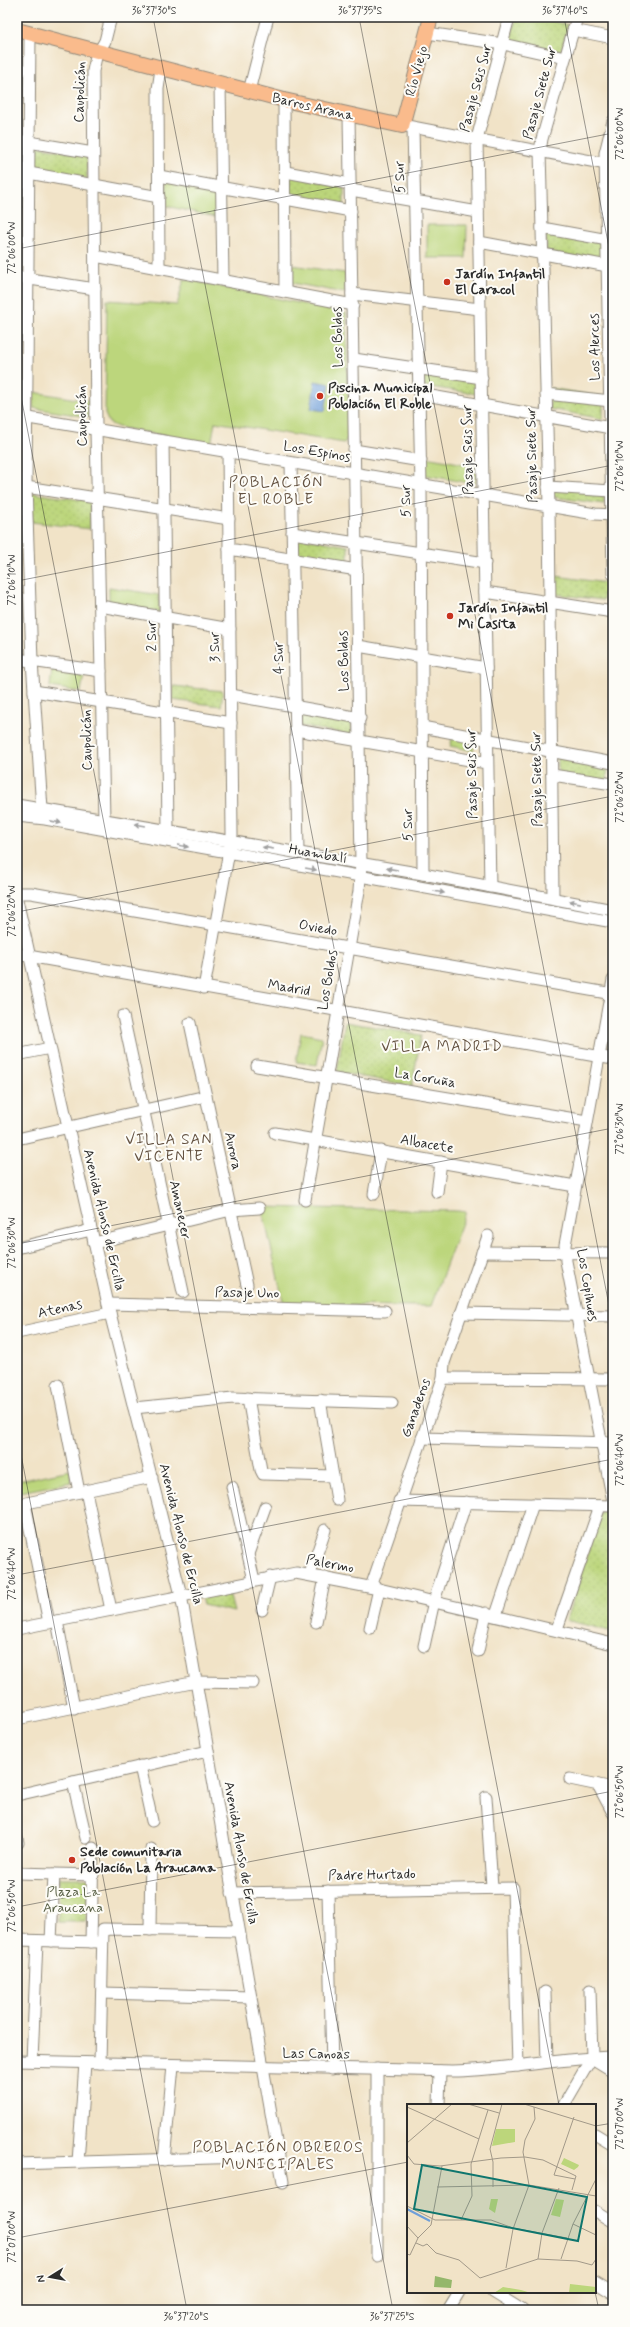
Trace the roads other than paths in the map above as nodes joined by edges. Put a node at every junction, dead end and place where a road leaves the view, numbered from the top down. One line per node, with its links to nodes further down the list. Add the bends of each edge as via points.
1 (111, 17): 11 (street, Caupolicán, via 105,41)
2 (268, 17): 15 (street)
3 (431, 17): 8 (main road, Río Viejo)
4 (509, 17): 10 (street, Pasaje Seis Sur)
5 (576, 17): 6 (street, Pasaje Siete Sur)
6 (573, 30): 9 (street); 12 (street, Pasaje Siete Sur)
7 (23, 32): 11 (main road, Barros Arana); 22 (street)
8 (427, 33): 10 (street); 19 (main road, Río Viejo)
9 (613, 38)
10 (503, 44): 12 (street); 20 (street, Pasaje Seis Sur)
11 (98, 52): 13 (main road, Barros Arana); 24 (street, Caupolicán, via 93,66)
12 (565, 58): 23 (street, Pasaje Siete Sur)
13 (162, 69): 14 (main road, Barros Arana); 28 (street, via 158,84)
14 (220, 84): 15 (main road, Barros Arana); 31 (street)
15 (249, 91): 16 (main road, Barros Arana)
16 (284, 100): 17 (main road, Barros Arana); 26 (street)
17 (349, 116): 19 (main road, Barros Arana); 30 (street, Los Boldos)
18 (613, 121): 25 (street, Los Alerces, via 606,147)
19 (408, 127): 20 (street, Barros Arana); 34 (street, 5 Sur)
20 (477, 139): 23 (street, Barros Arana); 36 (street, Pasaje Seis Sur)
21 (17, 140): 22 (street)
22 (29, 142): 24 (street); 27 (street)
23 (540, 151): 25 (street, Barros Arana); 37 (street, Pasaje Siete Sur)
24 (93, 153): 29 (street, Caupolicán)
25 (609, 164): 38 (street, Los Alerces)
26 (286, 172): 30 (street); 33 (street)
27 (29, 173): 29 (street); 44 (street)
28 (159, 176): 31 (street); 32 (street)
29 (94, 186): 32 (street); 41 (street, Caupolicán)
30 (351, 187): 34 (street); 35 (street, Los Boldos)
31 (221, 188): 33 (street); 45 (street)
32 (159, 197): 43 (street)
33 (286, 199): 35 (street); 47 (street)
34 (416, 201): 36 (street); 49 (street, 5 Sur)
35 (351, 211): 48 (street, Los Boldos)
36 (478, 212): 39 (street, Pasaje Seis Sur)
37 (542, 228): 38 (street); 40 (street, Pasaje Siete Sur)
38 (608, 240): 42 (street, Los Alerces)
39 (479, 242): 40 (street); 50 (street, Pasaje Seis Sur)
40 (543, 254): 42 (street); 55 (street, Pasaje Siete Sur)
41 (95, 256): 43 (street); 46 (street, Caupolicán)
42 (611, 267): 56 (street, Los Alerces)
43 (159, 268): 45 (street)
44 (23, 278): 46 (street); 59 (street)
45 (223, 280): 47 (street)
46 (95, 289): 61 (street, Caupolicán)
47 (285, 292): 48 (street)
48 (352, 299): 49 (street); 51 (street, Los Boldos)
49 (417, 302): 50 (street); 52 (street, 5 Sur)
50 (480, 309): 53 (street, Pasaje Seis Sur)
51 (354, 359): 52 (street); 63 (street, Los Boldos)
52 (419, 368): 53 (street); 54 (street, 5 Sur)
53 (482, 378): 57 (street, Pasaje Seis Sur)
54 (420, 394): 57 (street); 65 (street, 5 Sur)
55 (546, 394): 56 (street); 58 (street, Pasaje Siete Sur)
56 (611, 401): 60 (street, Los Alerces)
57 (482, 405): 58 (street); 72 (street, Pasaje Seis Sur)
58 (546, 416): 60 (street); 70 (street, Pasaje Siete Sur)
59 (22, 417): 61 (street, Los Espinos); 69 (street)
60 (611, 428): 71 (street, Los Alerces)
61 (96, 430): 62 (street, Los Espinos); 73 (street, Caupolicán)
62 (163, 441): 64 (street, Los Espinos); 75 (street, 2 Sur)
63 (354, 450): 65 (street); 67 (street, Los Boldos)
64 (228, 452): 66 (street, Los Espinos); 78 (street, 3 Sur)
65 (421, 461): 68 (street, 5 Sur)
66 (291, 463): 67 (street, Los Espinos); 79 (street, 4 Sur)
67 (355, 474): 68 (street, Los Espinos); 80 (street, Los Boldos)
68 (421, 485): 72 (street, Los Espinos); 82 (street, 5 Sur)
69 (26, 487): 73 (street); 76 (street)
70 (548, 488): 71 (street); 74 (street, Pasaje Siete Sur)
71 (612, 491): 77 (street, Los Alerces)
72 (484, 495): 74 (street, Los Espinos); 84 (street, Pasaje Seis Sur)
73 (98, 498): 75 (street); 89 (street, Caupolicán)
74 (549, 506): 77 (street, Los Espinos); 88 (street, Pasaje Siete Sur)
75 (165, 509): 78 (street); 91 (street, 2 Sur)
76 (22, 513): 96 (street)
77 (613, 515): 86 (street, Los Alerces)
78 (229, 519): 81 (street, 3 Sur)
79 (292, 533): 80 (street); 83 (street, 4 Sur)
80 (356, 543): 82 (street); 85 (street, Los Boldos)
81 (229, 549): 83 (street); 92 (street, 3 Sur)
82 (420, 553): 84 (street); 94 (street, 5 Sur)
83 (292, 559): 85 (street); 102 (street, 4 Sur)
84 (484, 563): 87 (street, Pasaje Seis Sur)
85 (357, 570): 93 (street, Los Boldos)
86 (613, 574)
87 (485, 592): 88 (street); 97 (street, Pasaje Seis Sur)
88 (550, 602): 90 (street); 110 (street, Pasaje Siete Sur)
89 (100, 606): 91 (street); 98 (street, Caupolicán)
90 (613, 612)
91 (166, 618): 92 (street); 103 (street, 2 Sur)
92 (230, 629): 100 (street, 3 Sur)
93 (358, 646): 94 (street); 104 (street, Los Boldos)
94 (422, 657): 97 (street); 106 (street, 5 Sur)
95 (17, 659): 96 (street)
96 (32, 661): 98 (street); 99 (street)
97 (486, 668): 108 (street, Pasaje Seis Sur)
98 (101, 671): 101 (street, Caupolicán)
99 (34, 691): 101 (street); 117 (street)
100 (231, 695): 102 (street); 105 (street, 3 Sur)
101 (101, 702): 103 (street); 120 (street, Caupolicán)
102 (295, 707): 104 (street); 107 (street, 4 Sur)
103 (167, 713): 105 (street); 122 (street, 2 Sur)
104 (360, 718): 109 (street, Los Boldos)
105 (231, 723): 123 (street, 3 Sur)
106 (422, 727): 108 (street); 111 (street, 5 Sur)
107 (296, 730): 109 (street); 124 (street, 4 Sur)
108 (486, 739): 110 (street); 112 (street, Pasaje Seis Sur)
109 (360, 741): 111 (street); 126 (street, Los Boldos)
110 (552, 751): 113 (street); 114 (street, Pasaje Siete Sur)
111 (422, 752): 112 (street); 127 (street, 5 Sur)
112 (487, 763): 129 (street, Pasaje Seis Sur)
113 (613, 763)
114 (552, 775): 115 (street); 131 (street, Pasaje Siete Sur)
115 (613, 784)
116 (17, 805): 117 (street, Huambalí)
117 (42, 809): 120 (street, Huambalí)
118 (17, 816): 119 (street, Huambalí)
119 (34, 818): 121 (street); 125 (street, Huambalí, one-way to 125)
120 (104, 819): 122 (street, Huambalí, one-way to 120)
121 (17, 823)
122 (168, 830): 123 (street, Huambalí)
123 (232, 842): 124 (street, Huambalí, one-way to 123); 125 (street, 3 Sur)
124 (298, 853): 126 (street, Huambalí)
125 (229, 854): 128 (street, Huambalí, one-way to 128); 135 (street, 3 Sur)
126 (361, 864): 127 (street, Huambalí, one-way to 126); 128 (street, Los Boldos)
127 (423, 874): 129 (street, Huambalí)
128 (360, 877): 134 (street, Huambalí, one-way to 134); 136 (street, Los Boldos)
129 (490, 887): 131 (street, Huambalí)
130 (17, 893): 135 (street, Oviedo, via 31,893)
131 (553, 898): 133 (street, Huambalí, one-way to 131)
132 (17, 900): 138 (street, Avenida Alonso de Ercilla)
133 (613, 910)
134 (613, 922)
135 (216, 925): 136 (street, Oviedo); 140 (street, 3 Sur)
136 (349, 948): 141 (street, Oviedo); 142 (street, Los Boldos)
137 (17, 954): 138 (street, Madrid)
138 (30, 958): 140 (street, Madrid); 145 (street, Avenida Alonso de Ercilla)
139 (613, 980): 141 (street)
140 (204, 988): 142 (street, Madrid)
141 (612, 994): 147 (street)
142 (338, 1012): 147 (street, Madrid); 150 (street, Los Boldos)
143 (123, 1016): 152 (street, Amanecer)
144 (190, 1023): 151 (street, Aurora)
145 (50, 1048): 146 (street); 154 (street, Avenida Alonso de Ercilla)
146 (17, 1055)
147 (599, 1056): 148 (street, Madrid); 153 (street)
148 (613, 1059)
149 (257, 1066): 150 (street, La Coruña)
150 (326, 1077): 153 (street, La Coruña); 157 (street, Los Boldos)
151 (206, 1096): 152 (street); 165 (street, Aurora)
152 (143, 1110): 154 (street); 166 (street, Amanecer)
153 (587, 1121): 160 (street)
154 (68, 1128): 156 (street); 167 (street, Avenida Alonso de Ercilla)
155 (275, 1133): 157 (street, Albacete)
156 (17, 1140)
157 (316, 1140): 158 (street, Albacete); 163 (street, Los Boldos)
158 (381, 1151): 159 (street, Albacete); 162 (street)
159 (441, 1162): 160 (street, Albacete); 161 (street)
160 (575, 1186): 172 (street, Los Copihues)
161 (437, 1192)
162 (374, 1194)
163 (305, 1200)
164 (259, 1208): 165 (street)
165 (231, 1210): 166 (street); 174 (street, Aurora)
166 (168, 1225): 169 (street); 175 (street, Amanecer)
167 (91, 1230): 169 (street, Avenida Alonso de Ercilla); 170 (street)
168 (488, 1236): 171 (street)
169 (94, 1243): 176 (street, Avenida Alonso de Ercilla)
170 (17, 1248)
171 (482, 1252): 172 (street); 178 (street)
172 (565, 1252): 173 (street); 179 (street, Los Copihues)
173 (613, 1253)
174 (247, 1285)
175 (183, 1292)
176 (109, 1309): 177 (street, Pasaje Uno); 181 (street, Atenas); 189 (street, Avenida Alonso de Ercilla)
177 (385, 1311)
178 (461, 1313): 179 (street); 182 (street, via 444,1363)
179 (576, 1316): 180 (street); 183 (street, Los Copihues)
180 (613, 1316)
181 (17, 1333)
182 (444, 1378): 183 (street, Ganaderos); 190 (street, Ganaderos)
183 (589, 1379): 184 (street, Ganaderos); 191 (street, Los Copihues)
184 (613, 1380)
185 (58, 1386): 195 (street)
186 (248, 1398): 187 (street); 189 (street, via 213,1399); 192 (street, via 263,1474)
187 (320, 1400): 188 (street); 192 (street)
188 (392, 1403)
189 (134, 1408): 193 (street, Avenida Alonso de Ercilla)
190 (422, 1438): 191 (street); 198 (street, Ganaderos)
191 (607, 1443): 197 (street, Los Copihues)
192 (333, 1476): 196 (street)
193 (152, 1477): 195 (street); 212 (street, Avenida Alonso de Ercilla)
194 (232, 1487): 206 (street)
195 (83, 1492): 200 (street); 214 (street)
196 (338, 1500)
197 (613, 1500)
198 (399, 1501): 199 (street); 211 (street, Ganaderos)
199 (466, 1502): 201 (street); 213 (street)
200 (21, 1504): 217 (street)
201 (533, 1504): 202 (street); 216 (street)
202 (600, 1506): 203 (street); 221 (street)
203 (613, 1506)
204 (264, 1507): 206 (street)
205 (325, 1530): 207 (street)
206 (248, 1554): 210 (street)
207 (310, 1574): 208 (street, Palermo, via 291,1573); 209 (street, Palermo)
208 (270, 1577): 210 (street, Palermo); 215 (street)
209 (325, 1578): 211 (street, Palermo); 218 (street)
210 (254, 1580): 212 (street, Palermo)
211 (375, 1588): 213 (street, Palermo); 219 (street, Ganaderos)
212 (181, 1595): 214 (street, Palermo); 225 (street, Avenida Alonso de Ercilla)
213 (434, 1601): 216 (street, Palermo); 223 (street)
214 (111, 1610): 217 (street, Palermo)
215 (262, 1610)
216 (491, 1614): 221 (street, Palermo); 224 (street)
217 (53, 1622): 220 (street, Palermo); 227 (street)
218 (316, 1622)
219 (370, 1628)
220 (17, 1629)
221 (557, 1629): 222 (street, Palermo)
222 (613, 1644)
223 (424, 1646)
224 (478, 1651)
225 (196, 1682): 226 (street); 227 (street); 229 (street, Avenida Alonso de Ercilla)
226 (253, 1683)
227 (74, 1708): 228 (street)
228 (17, 1720)
229 (208, 1751): 230 (street); 247 (street, Avenida Alonso de Ercilla)
230 (140, 1766): 232 (street); 238 (street)
231 (570, 1779): 233 (street)
232 (73, 1782): 235 (street); 239 (street)
233 (598, 1785): 234 (street); 237 (street)
234 (613, 1788)
235 (17, 1795)
236 (486, 1797): 245 (street)
237 (613, 1814)
238 (152, 1821)
239 (86, 1838)
240 (93, 1848): 244 (street)
241 (151, 1849): 248 (street)
242 (17, 1873): 243 (street)
243 (54, 1874): 244 (street); 252 (street)
244 (92, 1874): 253 (street)
245 (492, 1887): 246 (street, Padre Hurtado); 267 (street, Padre Hurtado, via 513,1888)
246 (328, 1891): 247 (street, Padre Hurtado); 269 (street)
247 (232, 1893): 249 (street, Avenida Alonso de Ercilla)
248 (150, 1930): 249 (street); 254 (street, via 103,1929)
249 (239, 1931): 258 (street, Avenida Alonso de Ercilla)
250 (17, 1940): 251 (street)
251 (37, 1941): 252 (street); 262 (street)
252 (50, 1941): 253 (street)
253 (91, 1942): 254 (street)
254 (103, 1942): 257 (street)
255 (590, 1990): 259 (street)
256 (545, 1992): 263 (street)
257 (102, 1993): 258 (street); 265 (street)
258 (251, 1997): 268 (street, Avenida Alonso de Ercilla)
259 (592, 2057): 260 (street, Las Canoas); 263 (street, Las Canoas); 272 (street); 274 (street)
260 (613, 2057)
261 (17, 2061): 262 (street, Las Canoas)
262 (32, 2061): 264 (street, Las Canoas)
263 (547, 2062): 267 (street, Las Canoas)
264 (86, 2063): 265 (street, Las Canoas); 279 (street)
265 (100, 2063): 266 (street, Las Canoas)
266 (173, 2066): 268 (street, Las Canoas); 278 (street)
267 (518, 2066): 271 (street, Las Canoas)
268 (263, 2068): 269 (street, Las Canoas); 277 (street, Avenida Alonso de Ercilla)
269 (332, 2069): 270 (street, Las Canoas)
270 (377, 2069): 271 (street, Las Canoas); 284 (street)
271 (440, 2071): 273 (street)
272 (613, 2071)
273 (439, 2104)
274 (565, 2104)
275 (596, 2135): 276 (street)
276 (613, 2145)
277 (279, 2156): 278 (street); 281 (street, Avenida Alonso de Ercilla)
278 (164, 2160): 279 (street)
279 (78, 2162): 280 (street)
280 (17, 2164)
281 (283, 2182)
282 (596, 2212): 283 (street)
283 (613, 2222)
284 (377, 2256)
285 (596, 2283): 288 (street)
286 (458, 2293): 289 (street)
287 (495, 2293): 290 (street)
288 (613, 2294)
289 (448, 2310)
290 (522, 2310)

